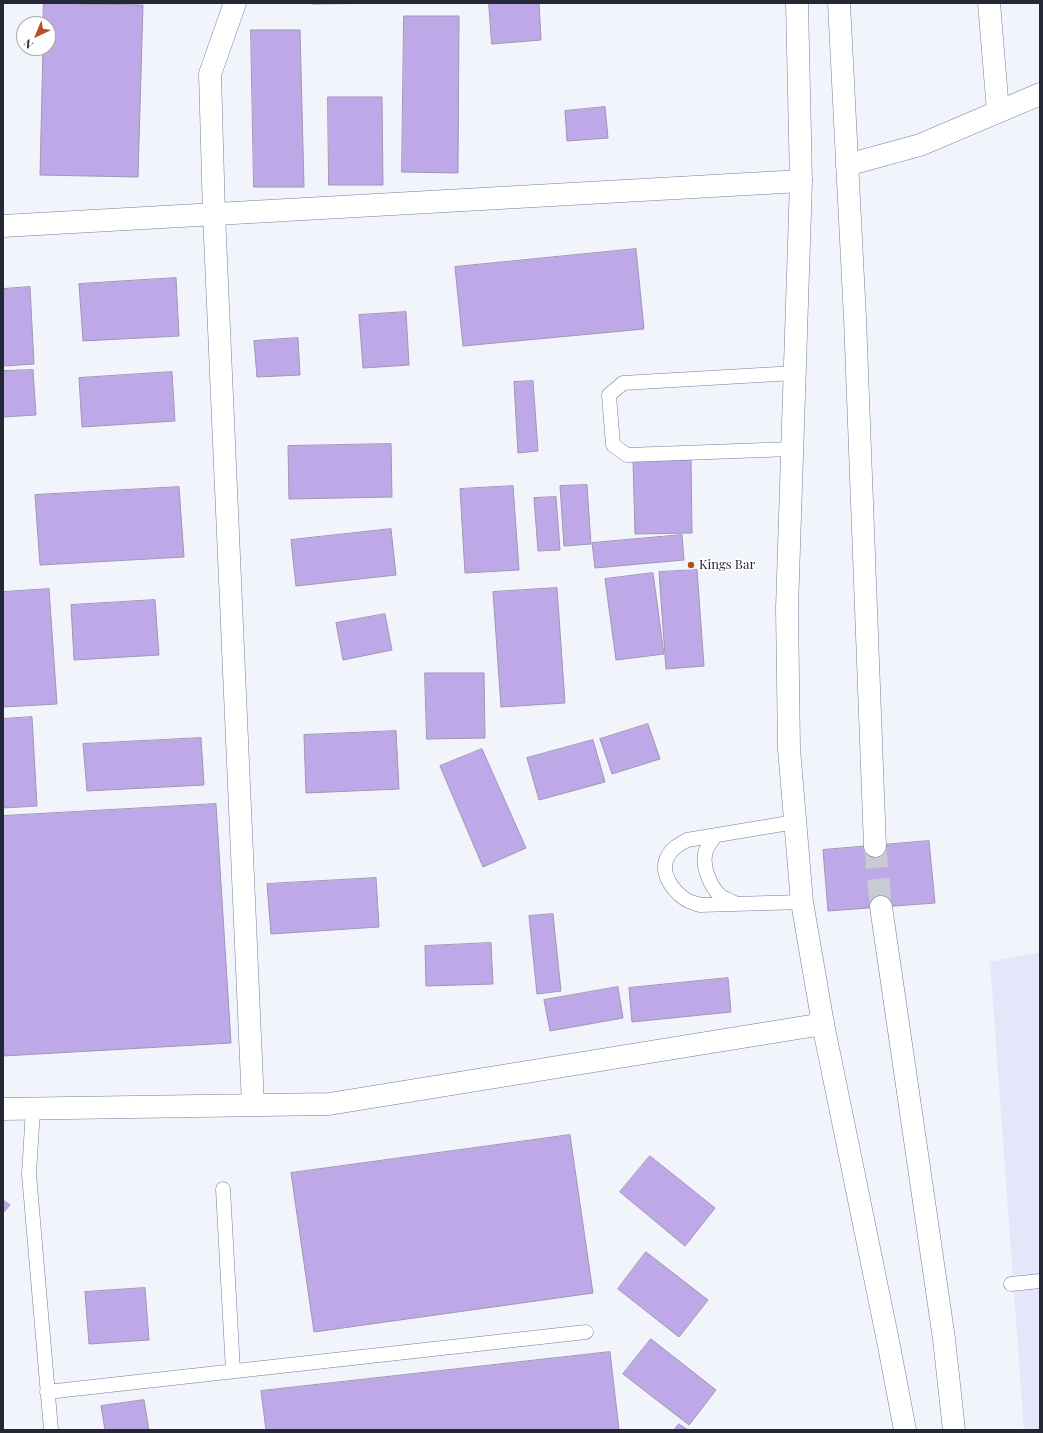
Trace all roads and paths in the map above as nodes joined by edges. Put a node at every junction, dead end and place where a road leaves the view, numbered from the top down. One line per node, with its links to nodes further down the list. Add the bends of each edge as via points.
1 (235, 3): 9 (main road, via 210,74)
2 (797, 3): 8 (main road)
3 (839, 3): 7 (main road)
4 (988, 3): 6 (main road)
5 (1040, 94): 6 (main road)
6 (998, 111): 7 (main road, via 920,145)
7 (847, 165): 15 (main road)
8 (801, 181): 9 (main road); 11 (main road)
9 (214, 214): 10 (main road); 20 (main road)
10 (3, 226)
11 (795, 373): 12 (main road); 12 (lane, via 624,383 609,395 613,445 627,454)
12 (792, 449): 13 (main road, via 787,608 789,749)
13 (795, 822): 14 (lane); 16 (main road)
14 (716, 835): 17 (lane, via 704,858 707,872 713,887 721,896); 17 (lane, via 687,840 673,848 664,869 670,885 685,900 700,905)
15 (875, 846)
16 (802, 902): 17 (lane); 19 (main road)
17 (737, 904)
18 (881, 907): 31 (main road, via 944,1339)
19 (823, 1024): 20 (main road, via 329,1104); 30 (main road)
20 (253, 1105): 22 (main road)
21 (3, 1109): 22 (main road)
22 (34, 1109): 28 (lane, via 29,1174)
23 (223, 1189): 27 (lane)
24 (1040, 1281): 25 (lane)
25 (1011, 1284)
26 (586, 1332): 27 (lane)
27 (233, 1371): 28 (lane)
28 (47, 1392): 29 (lane)
29 (51, 1430)
30 (905, 1430)
31 (954, 1430)

